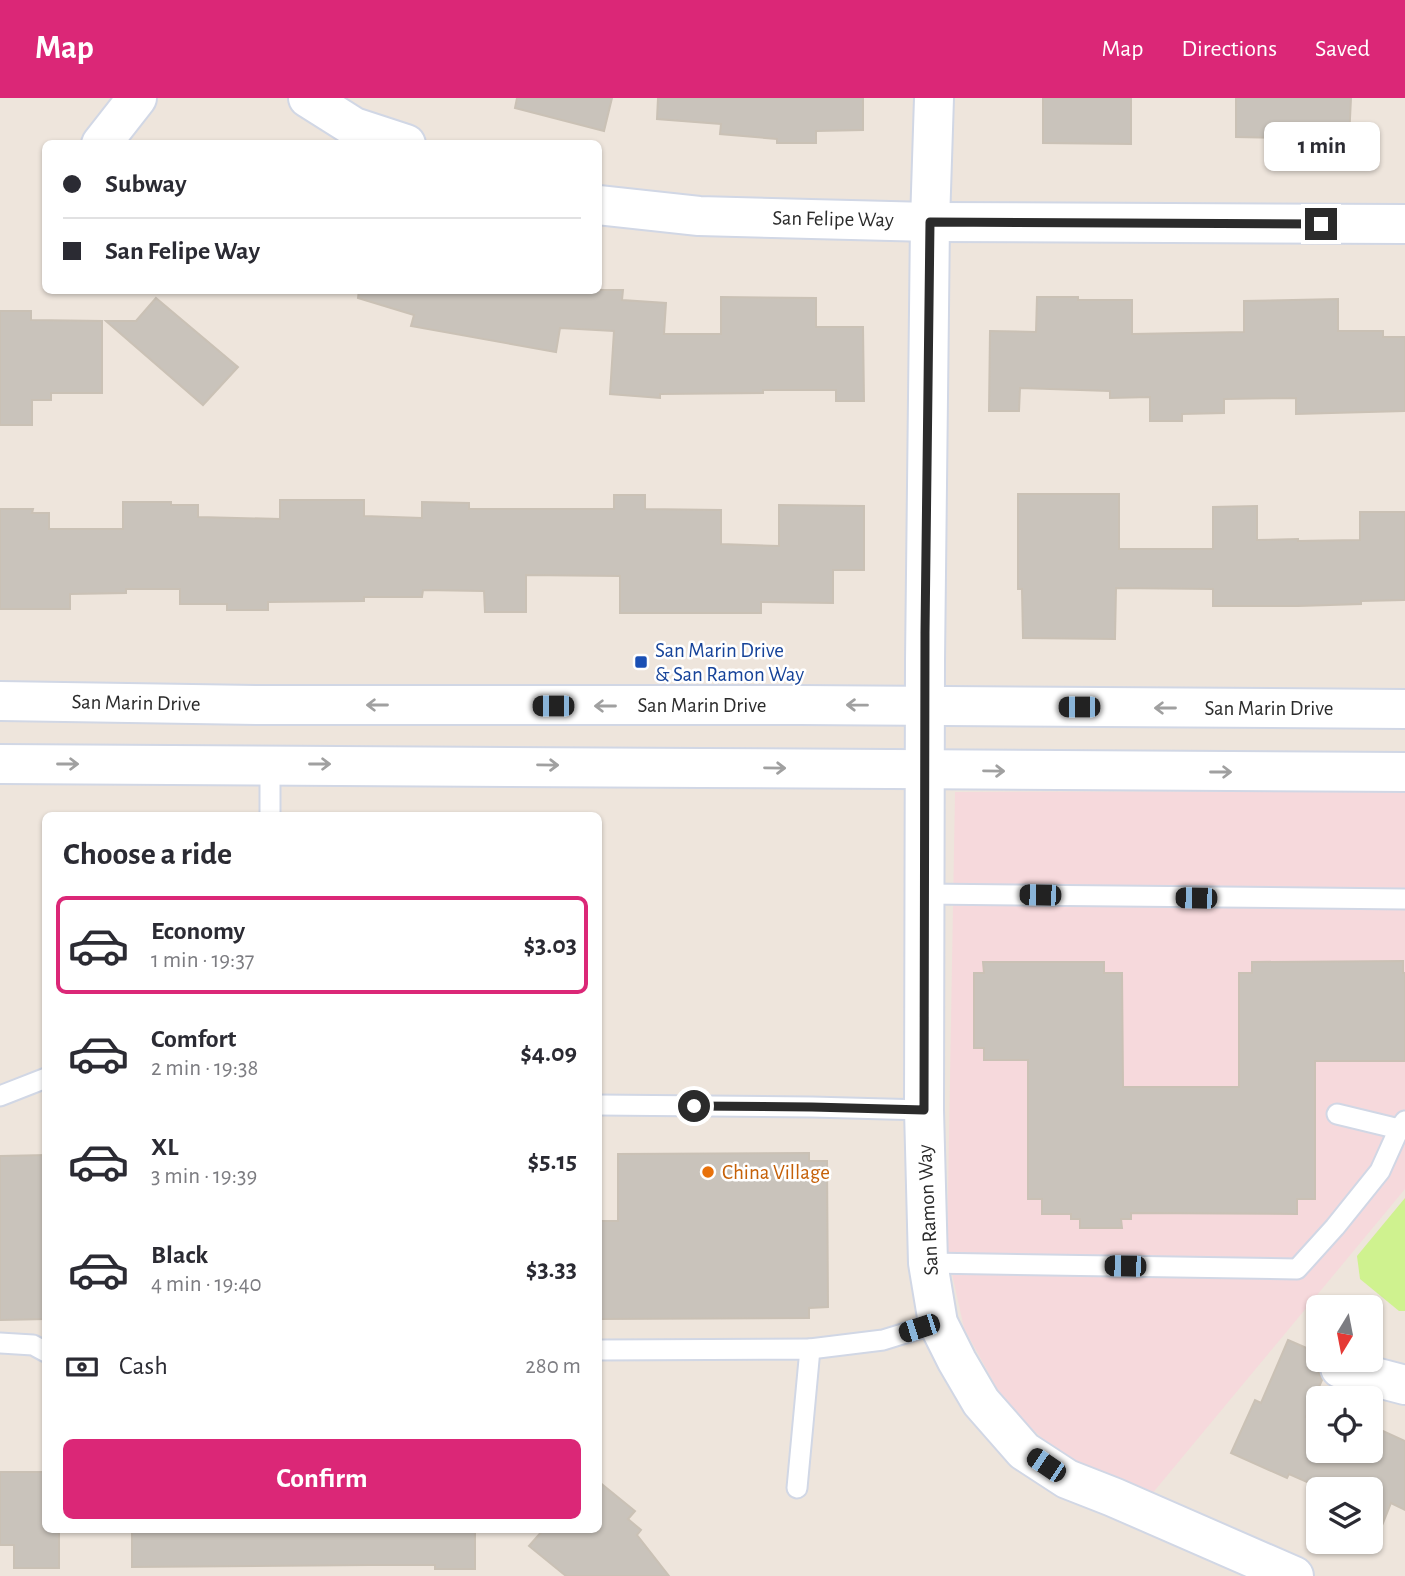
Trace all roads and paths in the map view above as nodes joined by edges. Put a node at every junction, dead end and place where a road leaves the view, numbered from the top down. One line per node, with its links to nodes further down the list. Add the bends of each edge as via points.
1 (137, 98): 4 (main road)
2 (308, 98): 5 (main road, via 354,127)
3 (934, 98): 7 (main road, San Ramon Way)
4 (104, 140)
5 (394, 140)
6 (602, 205): 7 (main road, San Felipe Way, via 699,216)
7 (930, 222): 8 (main road, San Felipe Way); 10 (main road, San Ramon Way)
8 (1405, 224)
9 (0, 701): 10 (main road, San Marin Drive, one-way to 9)
10 (925, 705): 11 (main road, San Marin Drive, one-way to 10); 14 (main road, San Ramon Way)
11 (1405, 709)
12 (0, 764): 13 (main road, one-way to 13)
13 (270, 764): 14 (main road, one-way to 14); 16 (lane)
14 (926, 771): 15 (main road, one-way to 15); 17 (main road, San Ramon Way)
15 (1405, 772)
16 (270, 812)
17 (925, 894): 18 (lane); 22 (main road, San Ramon Way)
18 (1405, 900)
19 (42, 1080): 20 (lane)
20 (0, 1096)
21 (602, 1105): 22 (lane)
22 (924, 1110): 25 (main road, San Ramon Way)
23 (1337, 1114): 24 (lane)
24 (1402, 1125): 25 (lane, via 1380,1171 1297,1269)
25 (928, 1263): 26 (main road, San Ramon Way)
26 (938, 1323): 28 (lane, via 883,1340); 34 (main road, San Ramon Way, via 981,1402 1024,1451 1067,1479)
27 (0, 1343): 29 (lane)
28 (810, 1349): 30 (lane); 33 (lane)
29 (42, 1350)
30 (602, 1350)
31 (1355, 1372): 32 (main road)
32 (1405, 1385)
33 (797, 1488)
34 (1294, 1576)

